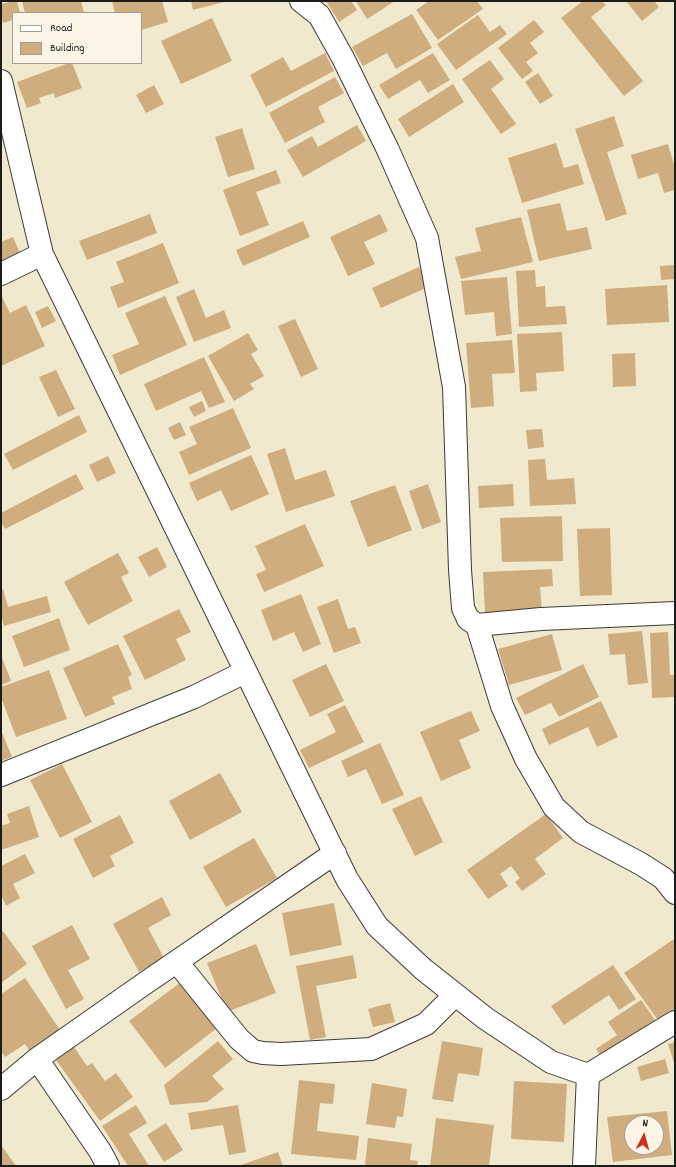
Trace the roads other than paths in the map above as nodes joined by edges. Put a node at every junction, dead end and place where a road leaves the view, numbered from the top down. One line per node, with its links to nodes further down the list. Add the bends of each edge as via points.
1 (302, 1): 6 (street, via 319,15 343,58 427,238 454,387 463,608 468,619)
2 (1, 81): 3 (street)
3 (42, 254): 4 (street); 7 (street)
4 (1, 274)
5 (675, 613): 6 (street, via 541,619)
6 (477, 625): 10 (street, via 502,706 526,759 554,807 581,832 664,878)
7 (246, 672): 8 (street, via 194,697); 9 (street)
8 (1, 775)
9 (335, 853): 11 (street); 12 (street, via 347,879 377,926)
10 (675, 893)
11 (178, 962): 12 (street, via 239,1040 253,1051 263,1053 371,1049 426,1024); 14 (street)
12 (455, 995): 15 (street, via 551,1062)
13 (675, 1022): 15 (street)
14 (37, 1059): 16 (street); 17 (street)
15 (588, 1075): 18 (street)
16 (1, 1089)
17 (108, 1166)
18 (584, 1166)

